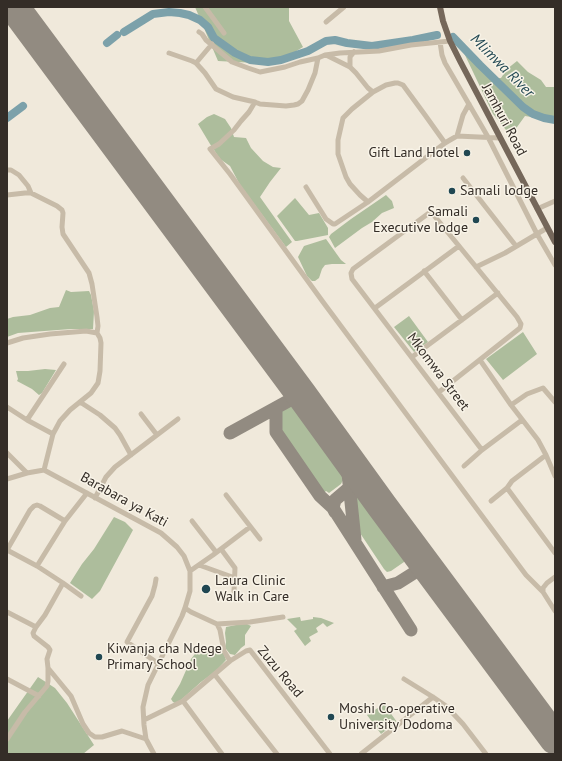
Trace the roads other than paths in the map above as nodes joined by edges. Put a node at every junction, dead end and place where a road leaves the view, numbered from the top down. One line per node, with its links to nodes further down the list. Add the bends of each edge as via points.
1 (205, 7): 6 (street)
2 (344, 7): 4 (street)
3 (440, 7): 7 (main road, Jamhuri Road)
4 (326, 22)
5 (199, 32): 9 (street)
6 (224, 33)
7 (450, 41): 8 (street); 21 (main road, Jamhuri Road)
8 (440, 42): 10 (street); 18 (street, via 444,59)
9 (212, 44): 13 (street, via 232,62 260,72); 14 (street)
10 (354, 52): 12 (street); 15 (street, via 350,57)
11 (169, 53): 14 (street)
12 (325, 55): 13 (street); 15 (street)
13 (318, 58): 17 (street, via 308,90 298,104 286,106)
14 (196, 63): 17 (street, via 216,89 233,97)
15 (350, 66): 16 (street)
16 (373, 92): 22 (street, via 386,85 398,83 426,115); 29 (street, via 343,118 338,140 338,154 346,177)
17 (254, 102): 87 (street, via 234,130 210,149 526,575)
18 (469, 104): 19 (street, via 463,115); 20 (street)
19 (458, 136): 20 (street); 22 (street)
20 (488, 137): 21 (street); 32 (street)
21 (500, 138): 30 (main road, Jamhuri Road)
22 (445, 143): 29 (street)
23 (7, 170): 26 (street, via 18,174)
24 (463, 178): 35 (street)
25 (306, 187): 29 (street, via 326,219 333,224)
26 (31, 193): 27 (street); 42 (street, via 62,210 63,234 89,273 97,317)
27 (7, 195)
28 (555, 201): 30 (street)
29 (368, 202)
30 (537, 209): 31 (main road, Jamhuri Road)
31 (547, 228): 32 (street); 33 (main road, Jamhuri Road)
32 (537, 234): 35 (street); 36 (street)
33 (555, 242)
34 (459, 246): 37 (street); 38 (street); 40 (street, Mkomwa Street, via 432,213 429,213 353,269 352,279)
35 (516, 246): 37 (street)
36 (555, 264)
37 (476, 267): 39 (street)
38 (424, 271): 40 (street); 41 (street)
39 (498, 293): 41 (street); 45 (street, via 517,317 521,324 520,328)
40 (375, 308): 44 (street, Mkomwa Street)
41 (462, 320): 44 (street)
42 (97, 334): 43 (street, via 86,331 50,334); 48 (street, via 101,342 98,383)
43 (7, 343)
44 (412, 357): 47 (street, Mkomwa Street)
45 (480, 360): 47 (street); 50 (street)
46 (64, 364): 54 (street)
47 (438, 392): 58 (street, Mkomwa Street)
48 (80, 402): 56 (street, via 60,421); 60 (street, via 115,428)
49 (555, 402): 50 (street, via 543,388 527,394)
50 (511, 405): 55 (street)
51 (7, 407): 54 (street)
52 (141, 414): 57 (street)
53 (178, 419): 57 (street)
54 (27, 420): 56 (street)
55 (522, 420): 58 (street); 61 (street)
56 (53, 434): 63 (street)
57 (158, 435): 60 (street)
58 (482, 450): 62 (street)
59 (7, 453): 64 (street)
60 (131, 455): 70 (street, via 106,477)
61 (546, 455): 65 (street); 67 (street, via 512,481)
62 (464, 466)
63 (44, 470): 64 (street); 68 (street, Barabara ya Kati)
64 (27, 473): 66 (street)
65 (555, 476)
66 (7, 479)
67 (507, 488): 71 (street); 78 (street)
68 (87, 493): 70 (street, Barabara ya Kati); 72 (street)
69 (226, 494): 74 (street)
70 (95, 498): 81 (street, Barabara ya Kati, via 169,539 184,556)
71 (491, 501)
72 (65, 521): 76 (street, via 40,506 34,506); 80 (street)
73 (192, 521): 77 (street)
74 (250, 527): 75 (street); 77 (street)
75 (260, 539)
76 (7, 550): 80 (street)
77 (218, 550): 79 (street); 84 (street, via 235,568)
78 (555, 553)
79 (199, 565): 81 (street); 84 (street)
80 (37, 566): 85 (street)
81 (190, 571): 89 (street, Barabara ya Kati, via 190,591)
82 (555, 577): 87 (street, via 543,588)
83 (156, 578): 96 (street, via 152,596 127,642)
84 (235, 578): 86 (street)
85 (63, 583): 88 (street); 94 (street)
86 (234, 591)
87 (543, 592): 90 (street)
88 (81, 596)
89 (185, 608): 93 (street); 96 (street, Barabara ya Kati)
90 (555, 611)
91 (7, 612): 94 (street)
92 (283, 617): 93 (street)
93 (217, 624): 95 (street, via 224,651)
94 (36, 627): 97 (street, via 34,636 50,650)
95 (230, 662): 98 (street, Zuzu Road); 110 (street, Zuzu Road, via 250,650)
96 (159, 664): 104 (street, Barabara ya Kati, via 148,685 143,707)
97 (48, 668): 101 (street, via 47,686); 106 (street, via 71,696 83,724 92,736 102,737 122,731)
98 (215, 675): 103 (street, Zuzu Road); 109 (street)
99 (7, 678): 101 (street)
100 (404, 680): 102 (street)
101 (39, 696): 105 (street)
102 (433, 697): 111 (street); 112 (street, via 446,706 463,724)
103 (183, 701): 104 (street, Zuzu Road); 108 (street)
104 (144, 720): 106 (street, Barabara ya Kati)
105 (7, 739)
106 (146, 739): 107 (street, Barabara ya Kati)
107 (154, 754)
108 (222, 754)
109 (277, 754)
110 (330, 754)
111 (361, 754)
112 (486, 754)

